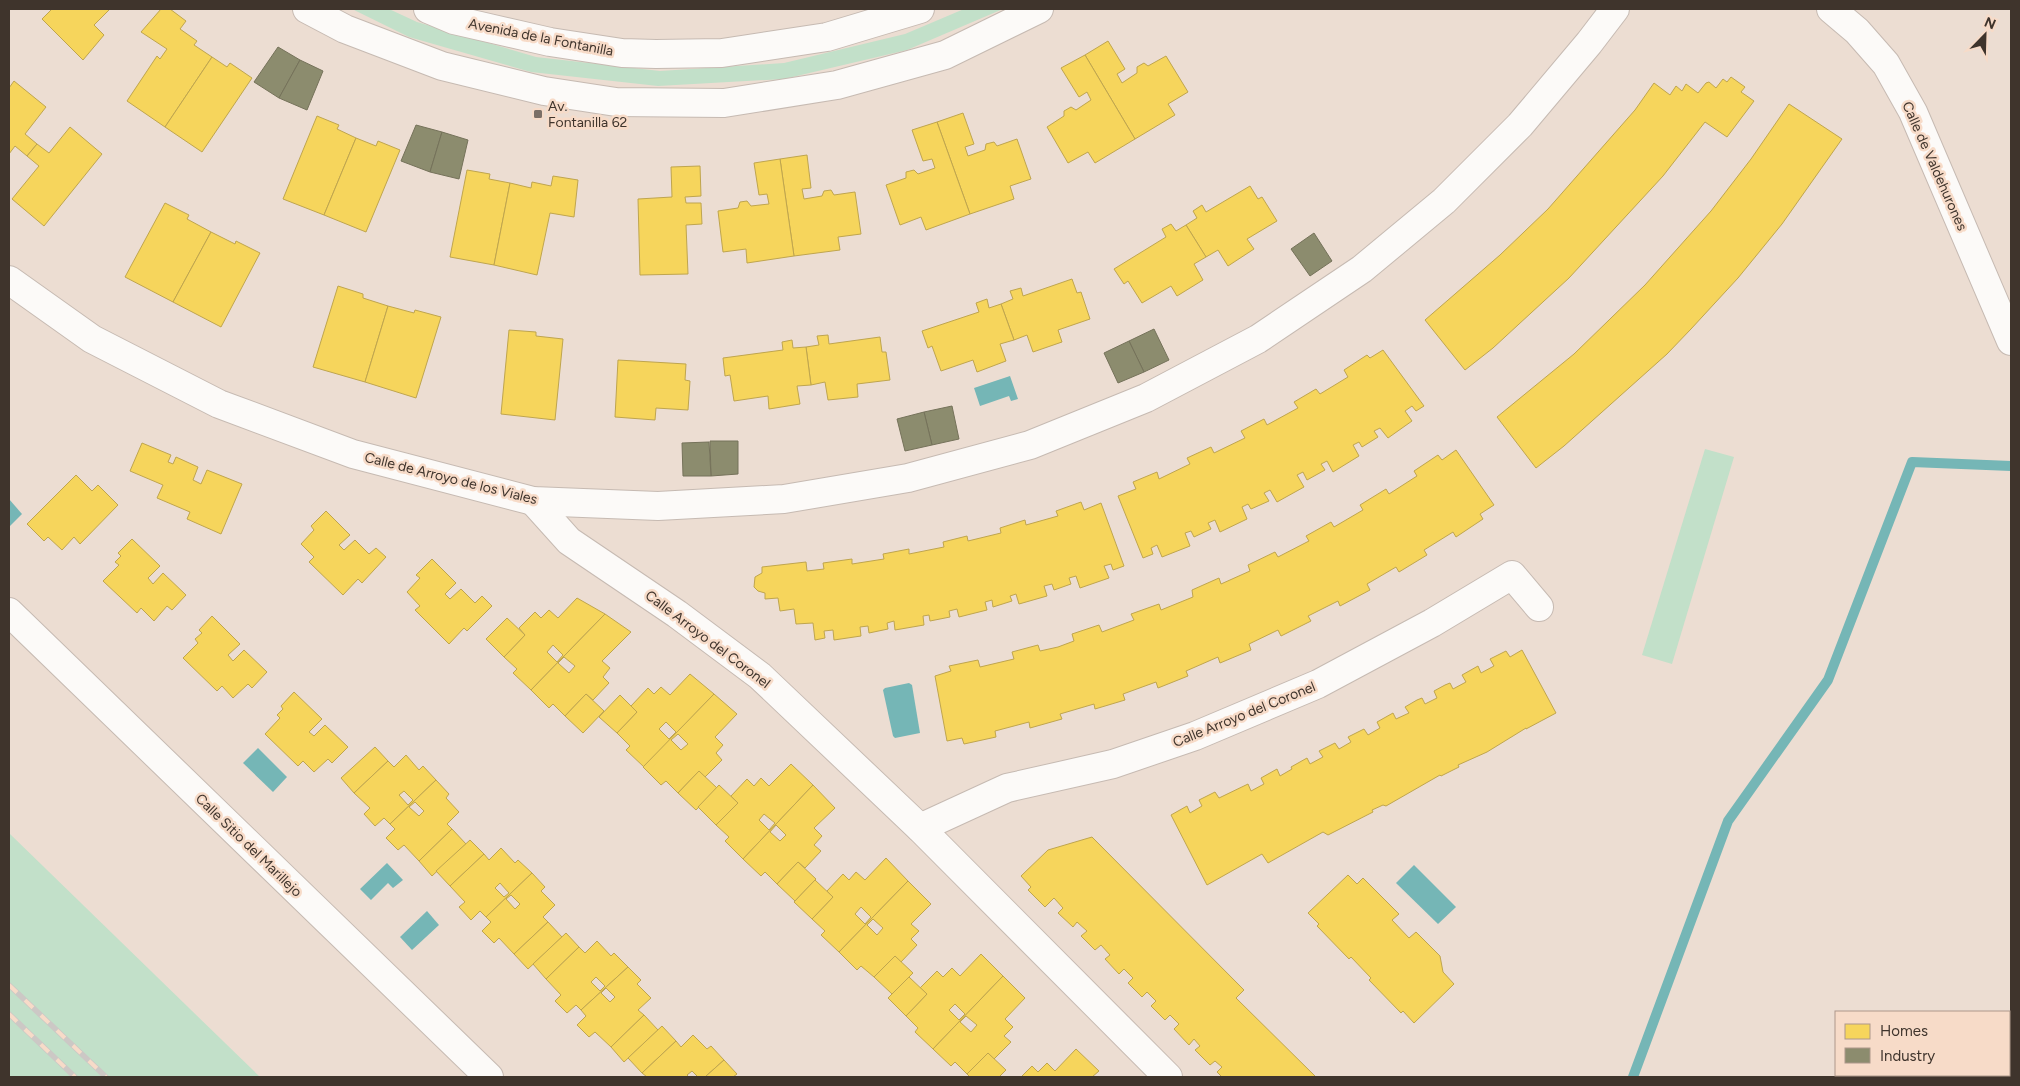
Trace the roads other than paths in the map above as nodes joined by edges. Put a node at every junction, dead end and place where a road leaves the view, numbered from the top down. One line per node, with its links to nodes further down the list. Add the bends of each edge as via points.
1 (307, 9): 4 (street, via 344,29 442,66 544,91 616,102 724,103 837,85 945,54)
2 (428, 9): 3 (street, Avenida de la Fontanilla, via 454,20 550,42 622,53 656,54 722,53 827,37)
3 (920, 9)
4 (1039, 9)
5 (1614, 9): 9 (street, Calle de Arroyo de los Viales, via 1520,125 1422,220 1362,269 1258,340 1146,398 1030,445 908,478 803,496 658,506)
6 (1830, 9): 8 (street, Calle de Valdehurones, via 1856,31 1886,64 1913,112)
7 (9, 280): 9 (street, Calle de Arroyo de los Viales, via 92,338 219,404 353,454)
8 (2011, 341)
9 (533, 501): 12 (street, Calle Arroyo del Coronel, via 568,541 677,614 760,676)
10 (1539, 607): 12 (street, Calle Arroyo del Coronel, via 1512,575 1432,623 1318,684 1195,736 1113,764 1007,788)
11 (9, 612): 13 (street, Calle Sitio del Marillejo)
12 (920, 828): 14 (street, Calle Arroyo del Coronel)
13 (489, 1077)
14 (1168, 1077)

